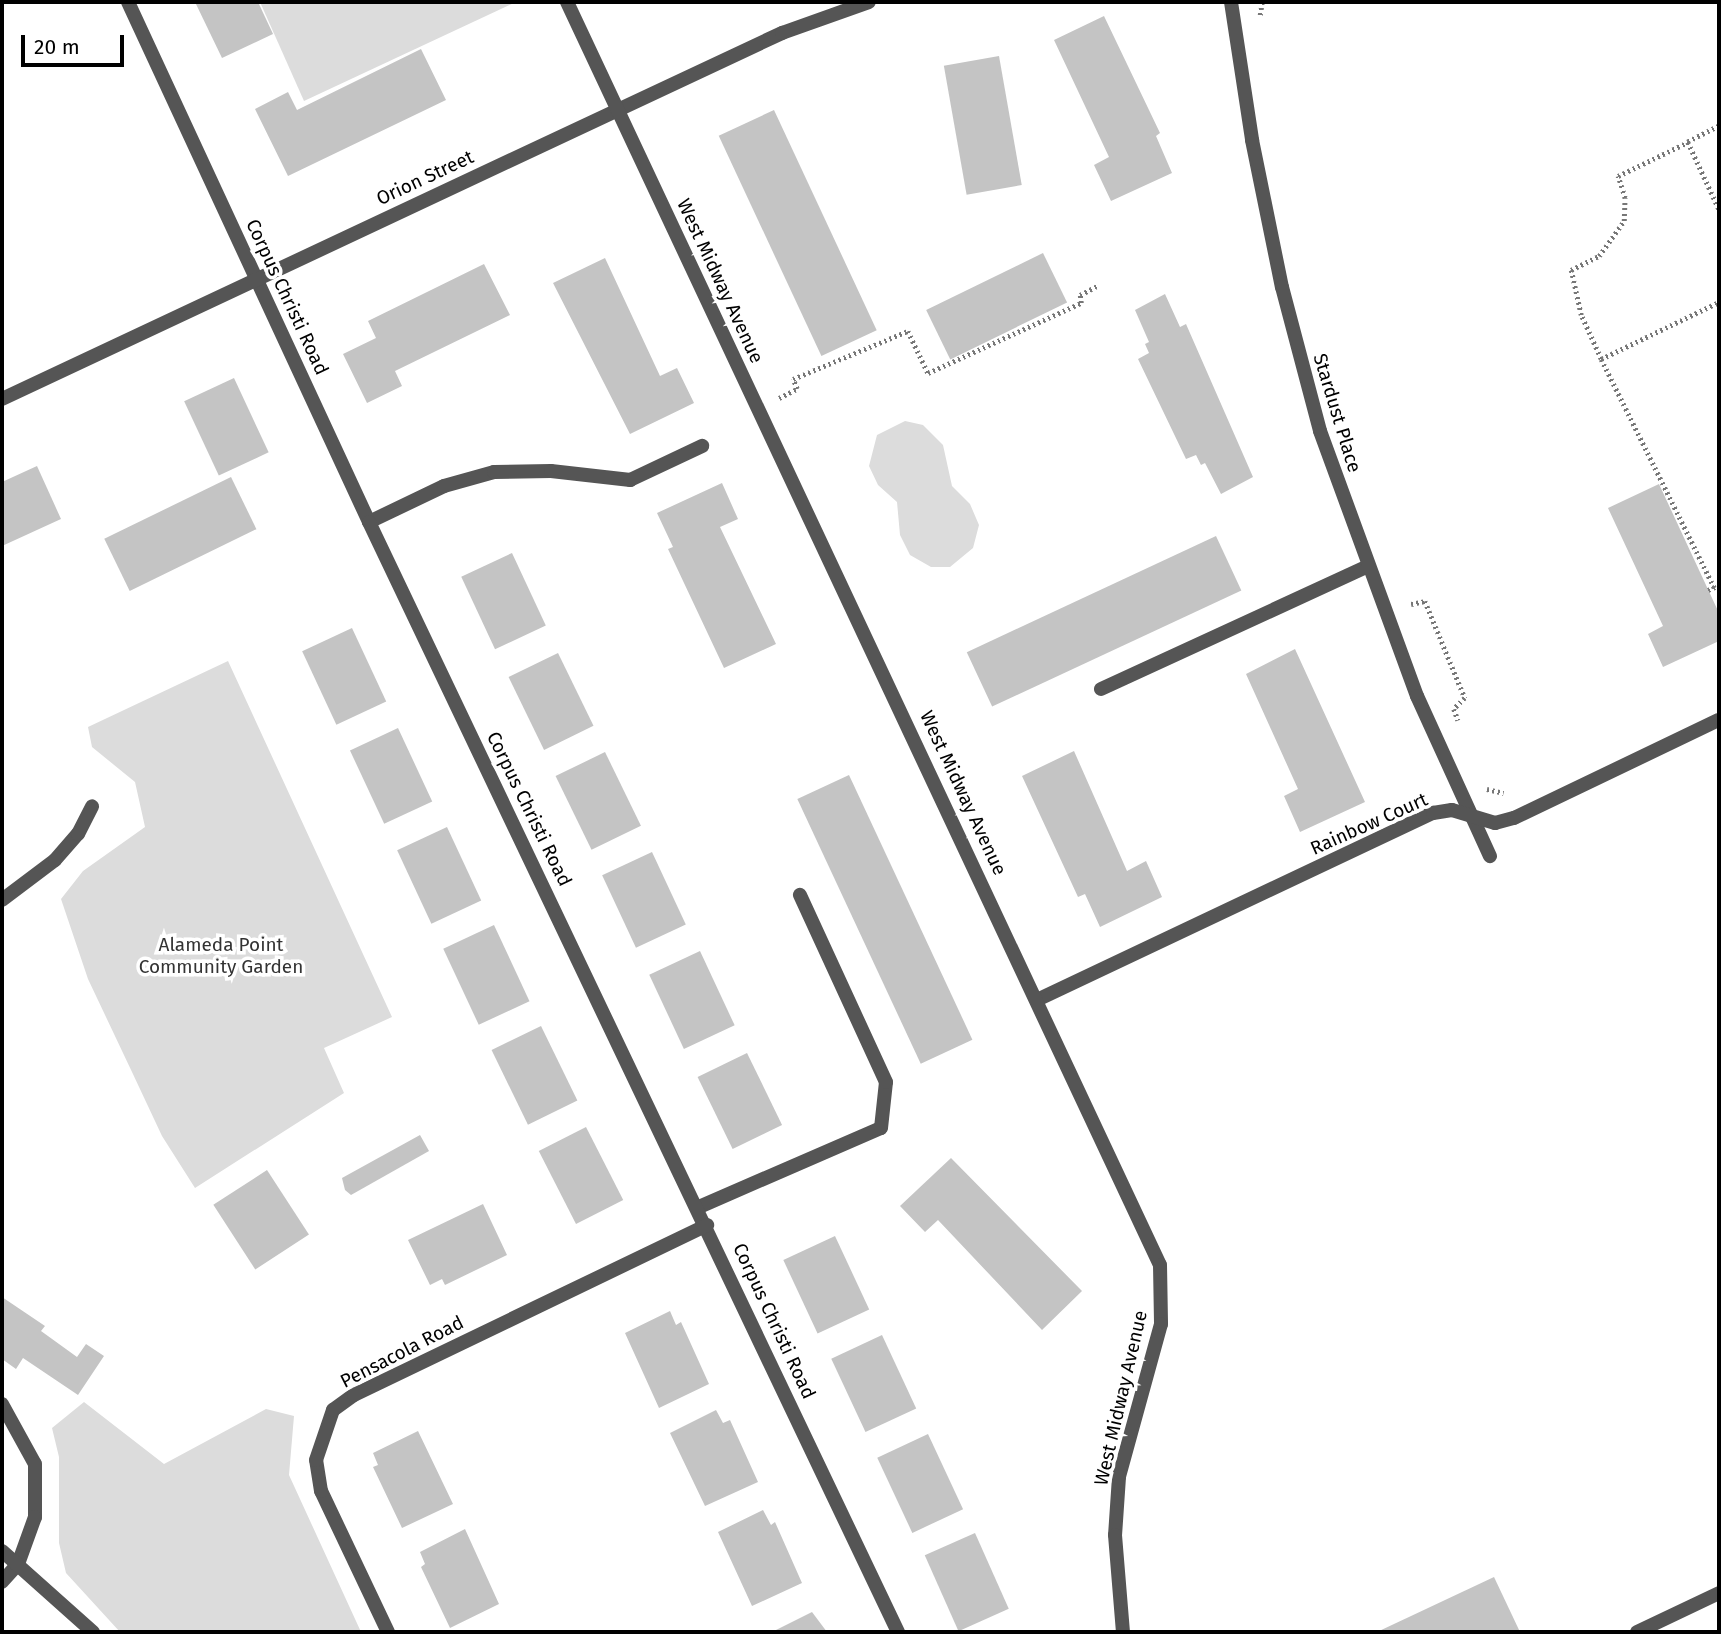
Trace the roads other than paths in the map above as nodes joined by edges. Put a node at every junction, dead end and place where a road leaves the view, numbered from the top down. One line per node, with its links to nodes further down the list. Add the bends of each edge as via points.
1 (128, 2): 6 (street, Corpus Christi Road)
2 (567, 2): 5 (street, West Midway Avenue)
3 (869, 2): 5 (street, Orion Street, via 782,33)
4 (1231, 2): 10 (street, Stardust Place, via 1252,140 1282,287 1320,431)
5 (618, 109): 6 (street, Orion Street); 18 (street, West Midway Avenue)
6 (257, 279): 7 (street, Orion Street); 9 (street, Corpus Christi Road)
7 (2, 399)
8 (702, 446): 9 (street, via 630,480 551,471 494,472 444,486)
9 (369, 522): 19 (street, Corpus Christi Road)
10 (1366, 567): 11 (street); 14 (street, Stardust Place, via 1417,696)
11 (1101, 690)
12 (1719, 720): 14 (street, Rainbow Court, via 1514,818 1495,823)
13 (92, 806): 17 (street, via 78,834 55,860)
14 (1472, 816): 15 (street, Stardust Place); 18 (street, Rainbow Court, via 1452,810 1433,813)
15 (1490, 856)
16 (800, 895): 19 (street, via 886,1082 881,1128)
17 (2, 901)
18 (1039, 999): 29 (street, West Midway Avenue, via 1150,1236 1164,1292 1161,1324 1119,1477 1115,1535)
19 (699, 1207): 20 (street, Corpus Christi Road)
20 (707, 1225): 27 (street, Pensacola Road, via 354,1395 333,1410 316,1460 321,1491); 28 (street, Corpus Christi Road)
21 (2, 1404): 23 (street, via 35,1464 35,1517)
22 (2, 1551): 23 (street)
23 (18, 1564): 24 (street); 26 (street)
24 (2, 1582)
25 (1719, 1593): 30 (street)
26 (93, 1632)
27 (388, 1632)
28 (898, 1632)
29 (1123, 1632)
30 (1637, 1632)

